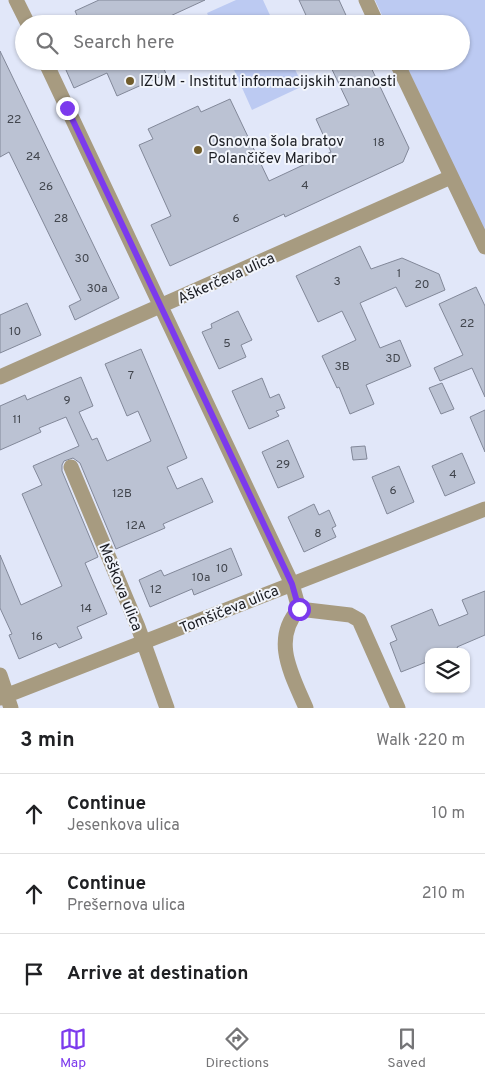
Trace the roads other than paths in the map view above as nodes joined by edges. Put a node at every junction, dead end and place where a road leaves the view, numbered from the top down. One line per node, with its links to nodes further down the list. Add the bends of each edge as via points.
1 (16, 0): 3 (street)
2 (366, 0): 4 (street)
3 (24, 15)
4 (374, 15)
5 (49, 70): 9 (street)
6 (400, 70): 7 (street)
7 (451, 177): 8 (street); 9 (street, Aškerčeva ulica)
8 (485, 247)
9 (161, 307): 10 (street, Aškerčeva ulica); 13 (street)
10 (0, 377)
11 (71, 467): 15 (street, Meškova ulica)
12 (485, 509): 13 (street, Tomšičeva ulica)
13 (292, 584): 14 (street); 15 (street, Tomšičeva ulica)
14 (299, 609): 19 (street, via 285,637 285,658); 20 (street, via 350,615 359,620)
15 (144, 643): 17 (street, Tomšičeva ulica); 18 (street, Meškova ulica)
16 (0, 675): 17 (street)
17 (6, 700)
18 (168, 708)
19 (306, 708)
20 (398, 708)

